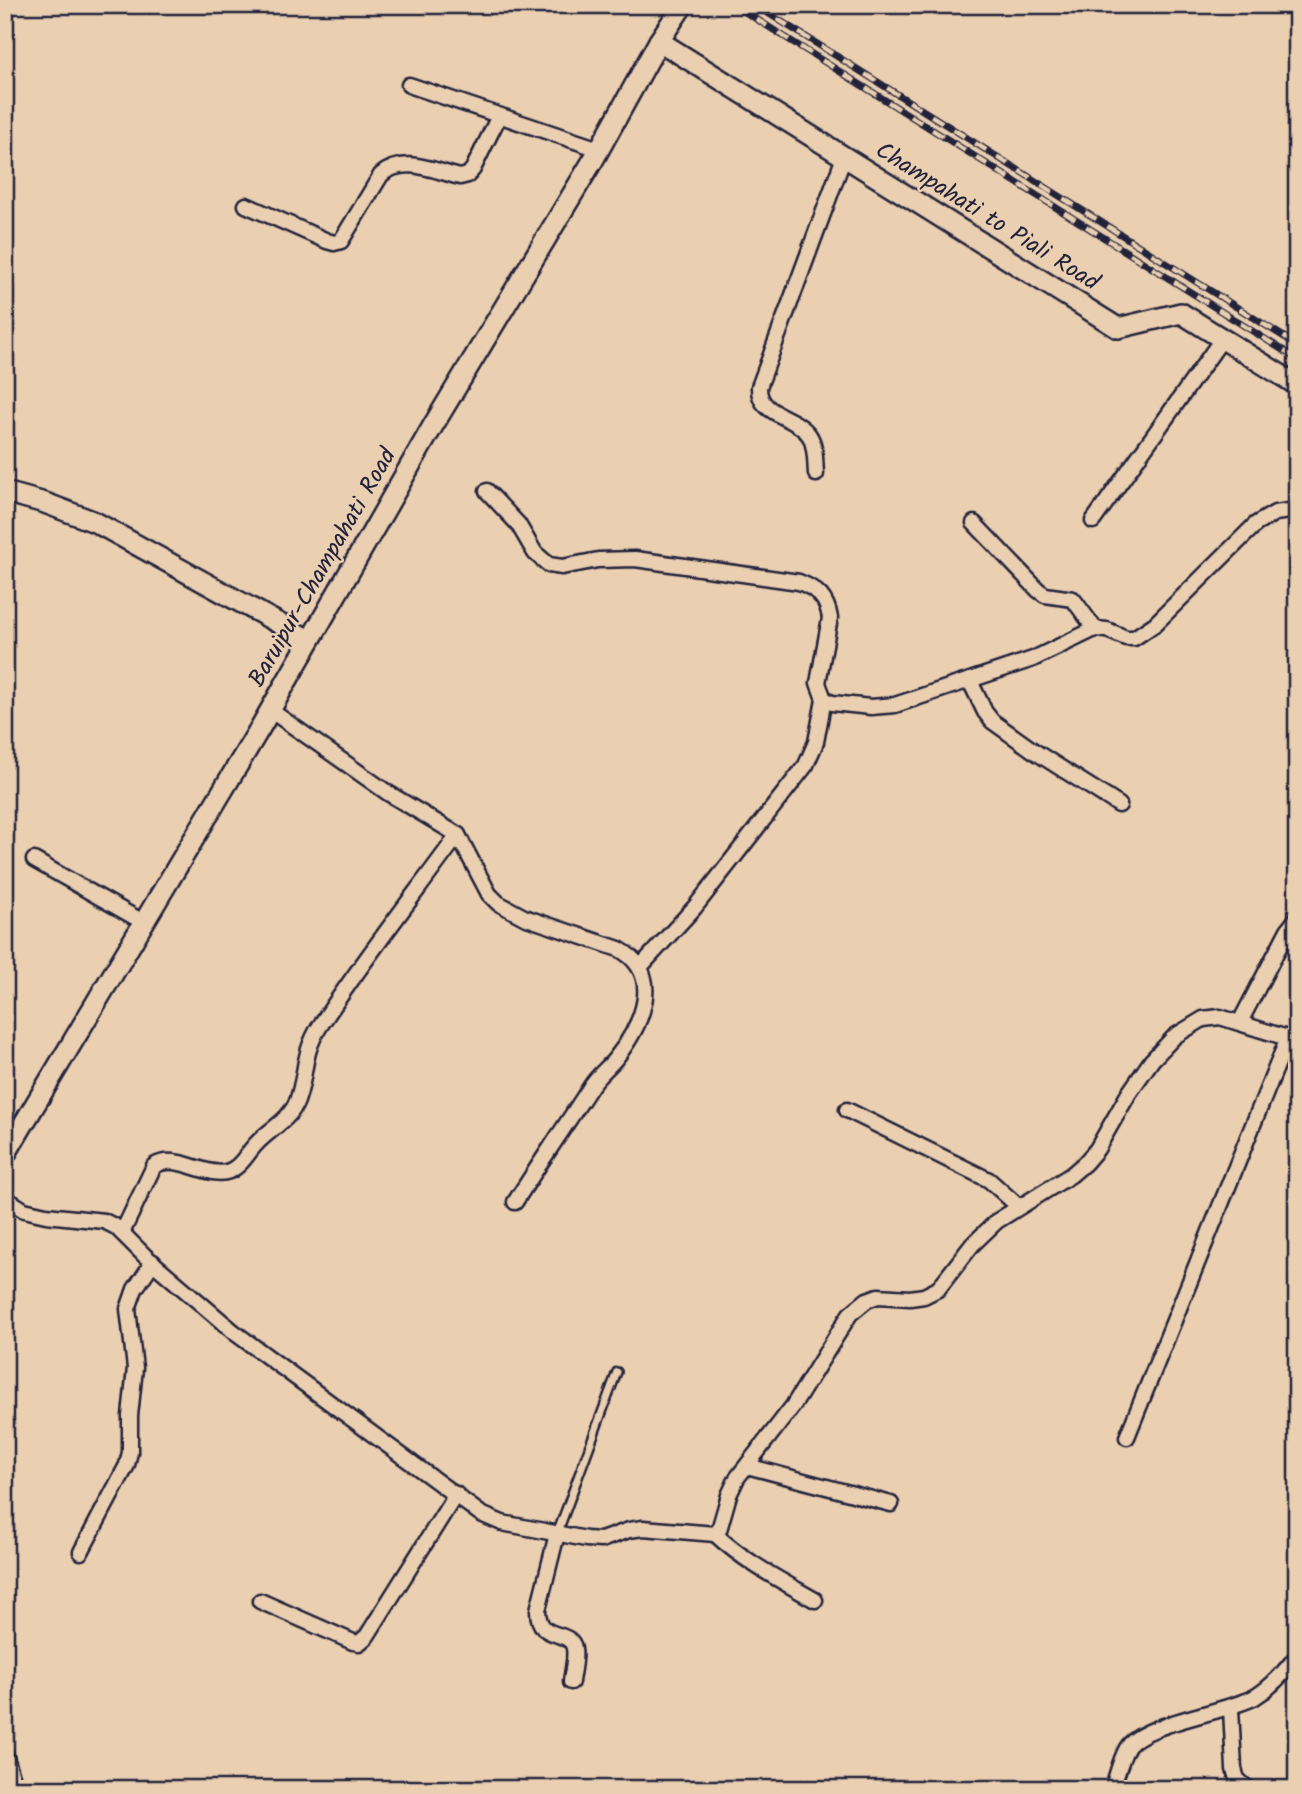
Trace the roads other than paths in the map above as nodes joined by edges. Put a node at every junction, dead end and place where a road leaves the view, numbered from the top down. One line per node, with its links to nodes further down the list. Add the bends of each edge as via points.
1 (682, 5): 2 (main road, Baruipur-Champahati Road)
2 (659, 41): 5 (main road, Baruipur-Champahati Road); 6 (main road, Champahati to Piali Road)
3 (410, 85): 4 (street)
4 (499, 116): 5 (street); 7 (street, via 468,174 460,177 412,164 389,168 341,240 334,243)
5 (599, 149): 17 (main road, Baruipur-Champahati Road)
6 (844, 157): 8 (main road, Champahati to Piali Road, via 1118,328 1181,313); 10 (street, via 759,397 763,405 810,436)
7 (246, 205)
8 (1222, 339): 9 (main road, Champahati to Piali Road); 14 (street)
9 (1297, 385)
10 (816, 474)
11 (486, 491): 19 (street, via 549,565 635,559 799,582 814,588 830,618 818,683)
12 (7, 496): 17 (main road, via 46,503 95,522)
13 (1297, 510): 16 (street, via 1275,513 1256,524 1144,633 1126,638)
14 (1093, 522)
15 (974, 523): 16 (street, via 1038,590 1073,600)
16 (1095, 629): 18 (street, via 1032,659)
17 (309, 640): 20 (main road, Baruipur-Champahati Road)
18 (970, 681): 19 (street, via 895,705 850,706); 21 (street, via 992,721)
19 (824, 699): 26 (street, via 816,742 806,765 695,906)
20 (270, 710): 22 (street, via 388,793); 25 (main road, Baruipur-Champahati Road)
21 (1119, 805)
22 (458, 835): 26 (street, via 498,904 619,949); 34 (street, via 309,1044 292,1112 228,1172 169,1161 154,1166)
23 (34, 860): 25 (street)
24 (1297, 918): 27 (street)
25 (143, 922): 30 (main road, Baruipur-Champahati Road)
26 (641, 966): 32 (street, via 646,995 631,1037 594,1081)
27 (1240, 1022): 28 (street); 33 (street, via 1203,1019 1175,1036 1153,1059 1085,1163)
28 (1292, 1040): 37 (street)
29 (847, 1110): 33 (street, via 989,1180)
30 (5, 1155)
31 (5, 1198): 34 (street, via 24,1210 104,1221)
32 (515, 1202)
33 (1018, 1206): 38 (street, via 972,1244 938,1289 910,1298 878,1296 860,1304)
34 (122, 1233): 35 (street)
35 (153, 1262): 39 (street, via 234,1332); 43 (street, via 128,1310 135,1368 127,1465)
36 (617, 1372): 41 (lane)
37 (1128, 1437)
38 (747, 1466): 40 (street); 42 (street, via 729,1495)
39 (456, 1494): 41 (street, via 481,1514 502,1523); 45 (street, via 359,1643)
40 (891, 1504)
41 (557, 1534): 42 (street, via 601,1540 643,1528); 47 (street, via 538,1619 548,1632 572,1643)
42 (715, 1534): 44 (street, via 735,1553)
43 (81, 1552)
44 (815, 1600)
45 (260, 1601)
46 (1297, 1656): 48 (street, via 1278,1681)
47 (572, 1682)
48 (1231, 1708): 51 (street, via 1138,1737 1127,1748); 52 (street, via 1234,1769)
49 (5, 1754): 50 (street)
50 (16, 1789)
51 (1112, 1789)
52 (1248, 1789)

